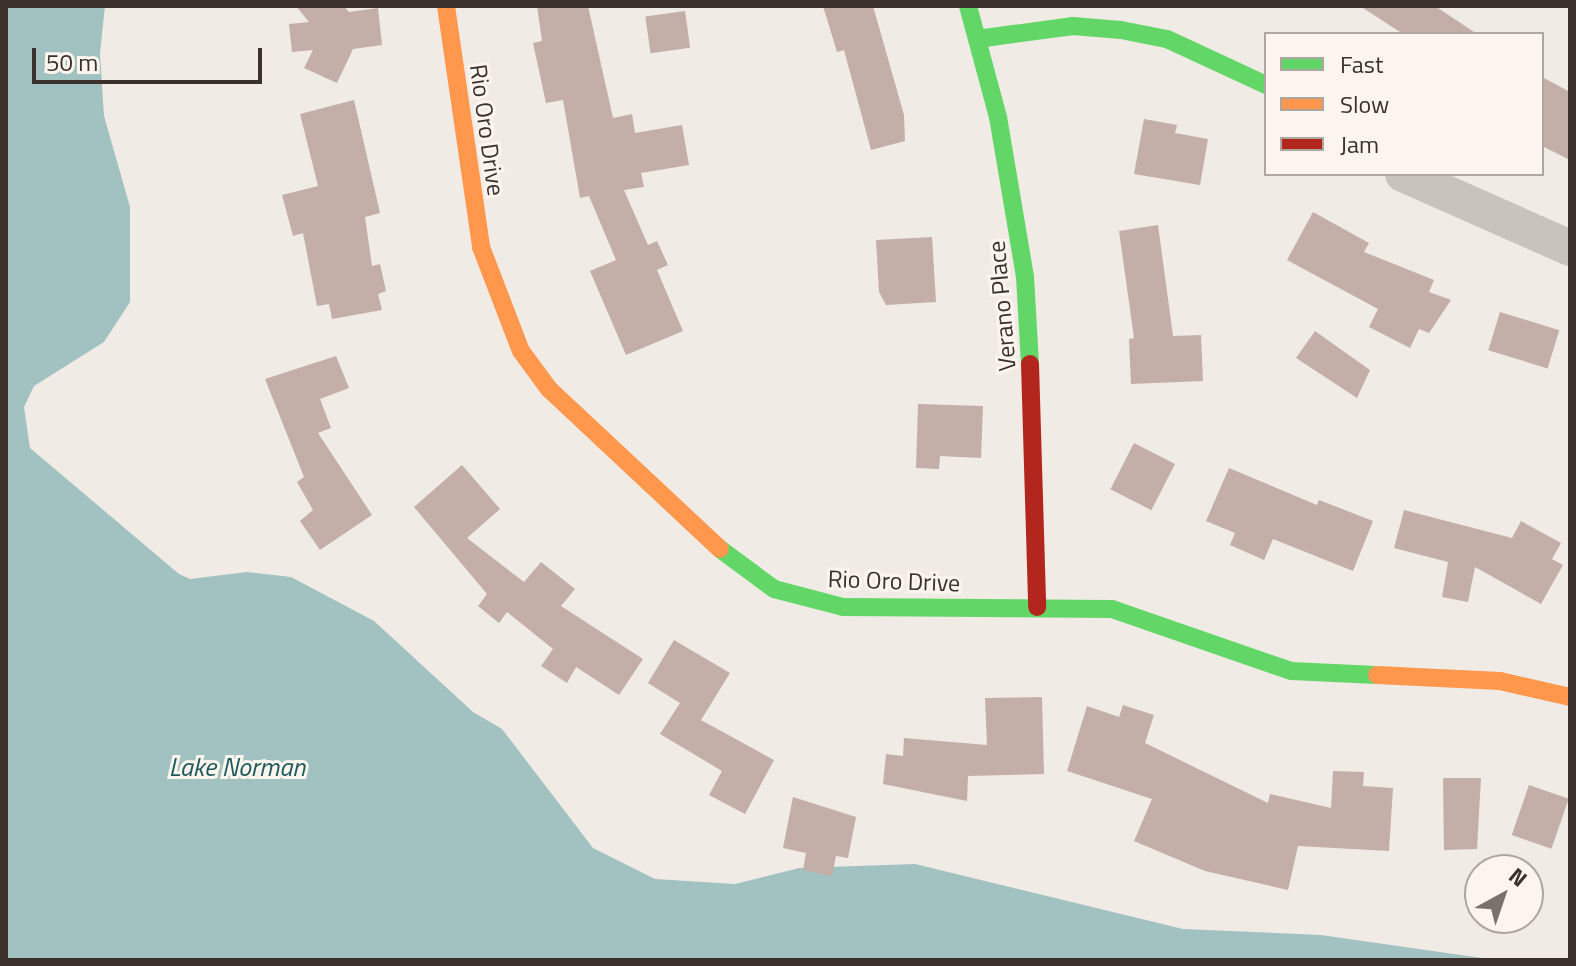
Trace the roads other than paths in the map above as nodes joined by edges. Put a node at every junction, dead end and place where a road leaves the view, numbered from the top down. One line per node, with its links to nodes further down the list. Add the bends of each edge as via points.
1 (446, 6): 7 (street, Rio Oro Drive, via 481,247 521,351 549,389 738,565 774,589 843,607)
2 (968, 6): 3 (street, Verano Place)
3 (977, 39): 4 (street, via 1060,27 1121,30 1167,39); 7 (street, Verano Place, via 1013,187 1025,277 1036,447)
4 (1264, 84)
5 (1408, 176): 6 (street)
6 (1570, 248)
7 (1037, 607): 8 (street, Rio Oro Drive, via 1139,614 1291,671)
8 (1567, 689)

